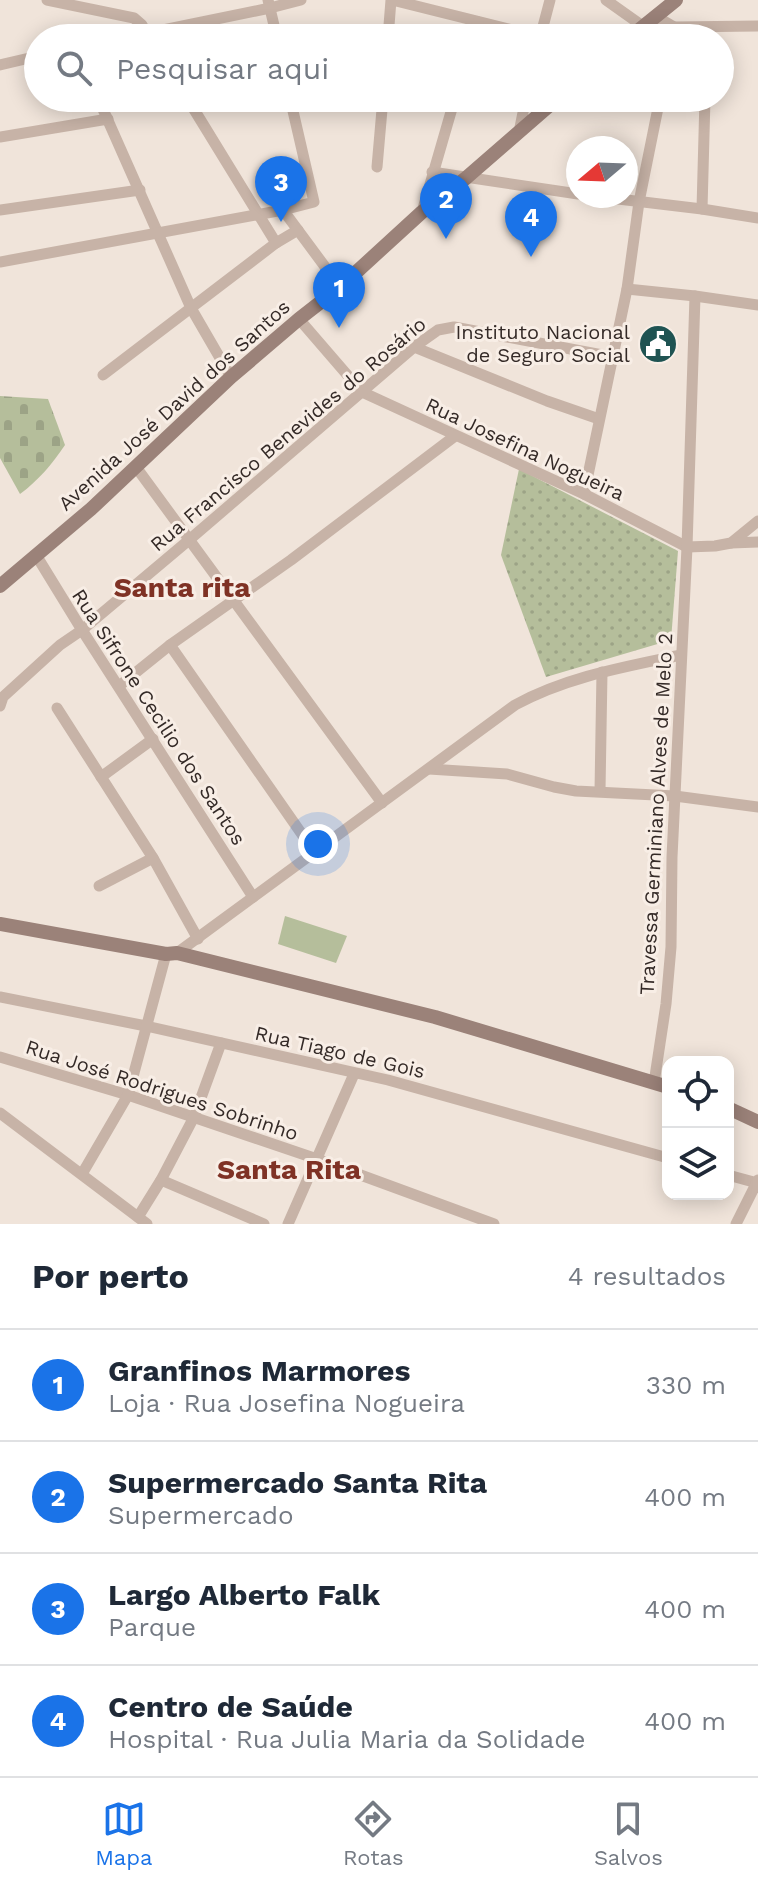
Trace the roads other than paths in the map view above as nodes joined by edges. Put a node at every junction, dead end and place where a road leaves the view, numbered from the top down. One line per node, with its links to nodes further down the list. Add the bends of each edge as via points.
1 (47, 0): 10 (street, via 134,18)
2 (301, 0): 7 (street)
3 (391, 0): 9 (street); 13 (street)
4 (550, 0): 15 (street)
5 (606, 0): 16 (street)
6 (676, 0): 8 (main road)
7 (269, 4): 11 (street); 12 (street)
8 (657, 17): 17 (main road); 18 (street)
9 (478, 22): 14 (street)
10 (141, 24)
11 (193, 24)
12 (274, 24)
13 (389, 24)
14 (486, 24)
15 (544, 24)
16 (640, 24)
17 (648, 24)
18 (664, 24)
19 (758, 26): 20 (street)
20 (734, 29)
21 (24, 59): 22 (street)
22 (0, 65)
23 (105, 112): 32 (street)
24 (196, 112): 45 (street)
25 (293, 112): 43 (street, via 314,202)
26 (382, 112): 35 (street)
27 (451, 112): 36 (street)
28 (523, 112): 33 (street)
29 (542, 112): 33 (main road, Avenida José David dos Santos)
30 (657, 112): 40 (street)
31 (705, 112): 41 (street)
32 (108, 119): 34 (street); 38 (street)
33 (519, 132): 37 (main road, Avenida José David dos Santos)
34 (0, 137)
35 (377, 167)
36 (432, 172): 37 (street); 44 (street)
37 (466, 178): 39 (street); 44 (main road, Avenida José David dos Santos)
38 (140, 190): 42 (street); 48 (street)
39 (566, 192)
40 (639, 202): 41 (street); 52 (street)
41 (702, 209): 46 (street)
42 (0, 210)
43 (283, 210): 45 (street); 47 (street)
44 (422, 212): 51 (main road, Avenida José David dos Santos)
45 (259, 215): 48 (street); 49 (street)
46 (758, 218)
47 (298, 230): 49 (street); 51 (street)
48 (159, 234): 50 (street); 55 (street)
49 (276, 243): 55 (street)
50 (0, 262)
51 (340, 287): 56 (main road, Avenida José David dos Santos)
52 (627, 289): 53 (street); 58 (street)
53 (695, 296): 54 (street); 70 (street, Travessa Germiniano Alves de Melo 2)
54 (758, 305)
55 (191, 308): 59 (street); 60 (street)
56 (299, 319): 60 (main road, Avenida José David dos Santos); 61 (street, Rua Josefina Nogueira)
57 (414, 347): 58 (street, Rua Francisco Benevides do Rosário, via 438,330 454,327); 61 (street, Rua Francisco Benevides do Rosário); 62 (street)
58 (613, 357): 62 (street)
59 (103, 375)
60 (231, 377): 64 (main road, Avenida José David dos Santos)
61 (362, 392): 63 (street, Rua Josefina Nogueira); 67 (street, Rua Francisco Benevides do Rosário)
62 (599, 419): 65 (street)
63 (455, 436): 65 (street, Rua Josefina Nogueira); 73 (street)
64 (136, 467): 67 (street); 71 (main road, Avenida José David dos Santos)
65 (584, 494): 70 (street, Rua Josefina Nogueira)
66 (758, 521): 69 (street)
67 (189, 540): 73 (street); 74 (street, Rua Francisco Benevides do Rosário)
68 (758, 542): 69 (street)
69 (731, 543): 70 (street)
70 (687, 547): 76 (street, Travessa Germiniano Alves de Melo 2)
71 (36, 555): 72 (main road, Avenida José David dos Santos); 74 (street, Rua Sifrone Cecilio dos Santos)
72 (0, 586)
73 (234, 601): 75 (street); 86 (street)
74 (82, 630): 78 (street, Rua Sifrone Cecilio dos Santos); 79 (street, Rua Francisco Benevides do Rosário, via 17,683)
75 (170, 645): 78 (street); 88 (street)
76 (681, 655): 77 (street); 85 (street, Travessa Germiniano Alves de Melo 2)
77 (602, 672): 82 (street, via 535,693); 84 (street)
78 (119, 686): 81 (street, Rua Sifrone Cecilio dos Santos)
79 (0, 706)
80 (57, 708): 83 (street)
81 (153, 739): 83 (street); 91 (street, Rua Sifrone Cecilio dos Santos)
82 (429, 769): 84 (street, via 507,774 562,789); 86 (street)
83 (101, 777): 89 (street)
84 (600, 791): 85 (street)
85 (675, 796): 87 (street); 100 (street, Travessa Germiniano Alves de Melo 2)
86 (382, 803): 88 (street)
87 (758, 807)
88 (315, 853): 91 (street)
89 (153, 858): 90 (street); 93 (street)
90 (99, 886)
91 (253, 897): 93 (street)
92 (0, 924): 94 (main road)
93 (198, 939): 94 (street)
94 (172, 954): 96 (street); 100 (main road, via 435,1017)
95 (0, 997): 96 (street, Rua Tiago de Gois)
96 (146, 1026): 97 (street, Rua Tiago de Gois); 101 (street)
97 (221, 1043): 99 (street, Rua Tiago de Gois); 104 (street)
98 (0, 1057): 101 (street, Rua José Rodrigues Sobrinho)
99 (354, 1074): 106 (street, Rua Tiago de Gois); 107 (street)
100 (661, 1085)
101 (128, 1095): 104 (street, Rua José Rodrigues Sobrinho); 108 (street)
102 (734, 1111): 105 (main road)
103 (0, 1113): 108 (street)
104 (194, 1117): 107 (street, Rua José Rodrigues Sobrinho); 110 (street)
105 (758, 1122)
106 (662, 1156)
107 (317, 1159): 114 (street); 115 (street, Rua José Rodrigues Sobrinho)
108 (82, 1174): 112 (street)
109 (734, 1176): 111 (street)
110 (161, 1180): 112 (street); 113 (street)
111 (757, 1182): 116 (street)
112 (142, 1220)
113 (264, 1224)
114 (290, 1224)
115 (494, 1224)
116 (736, 1224)

